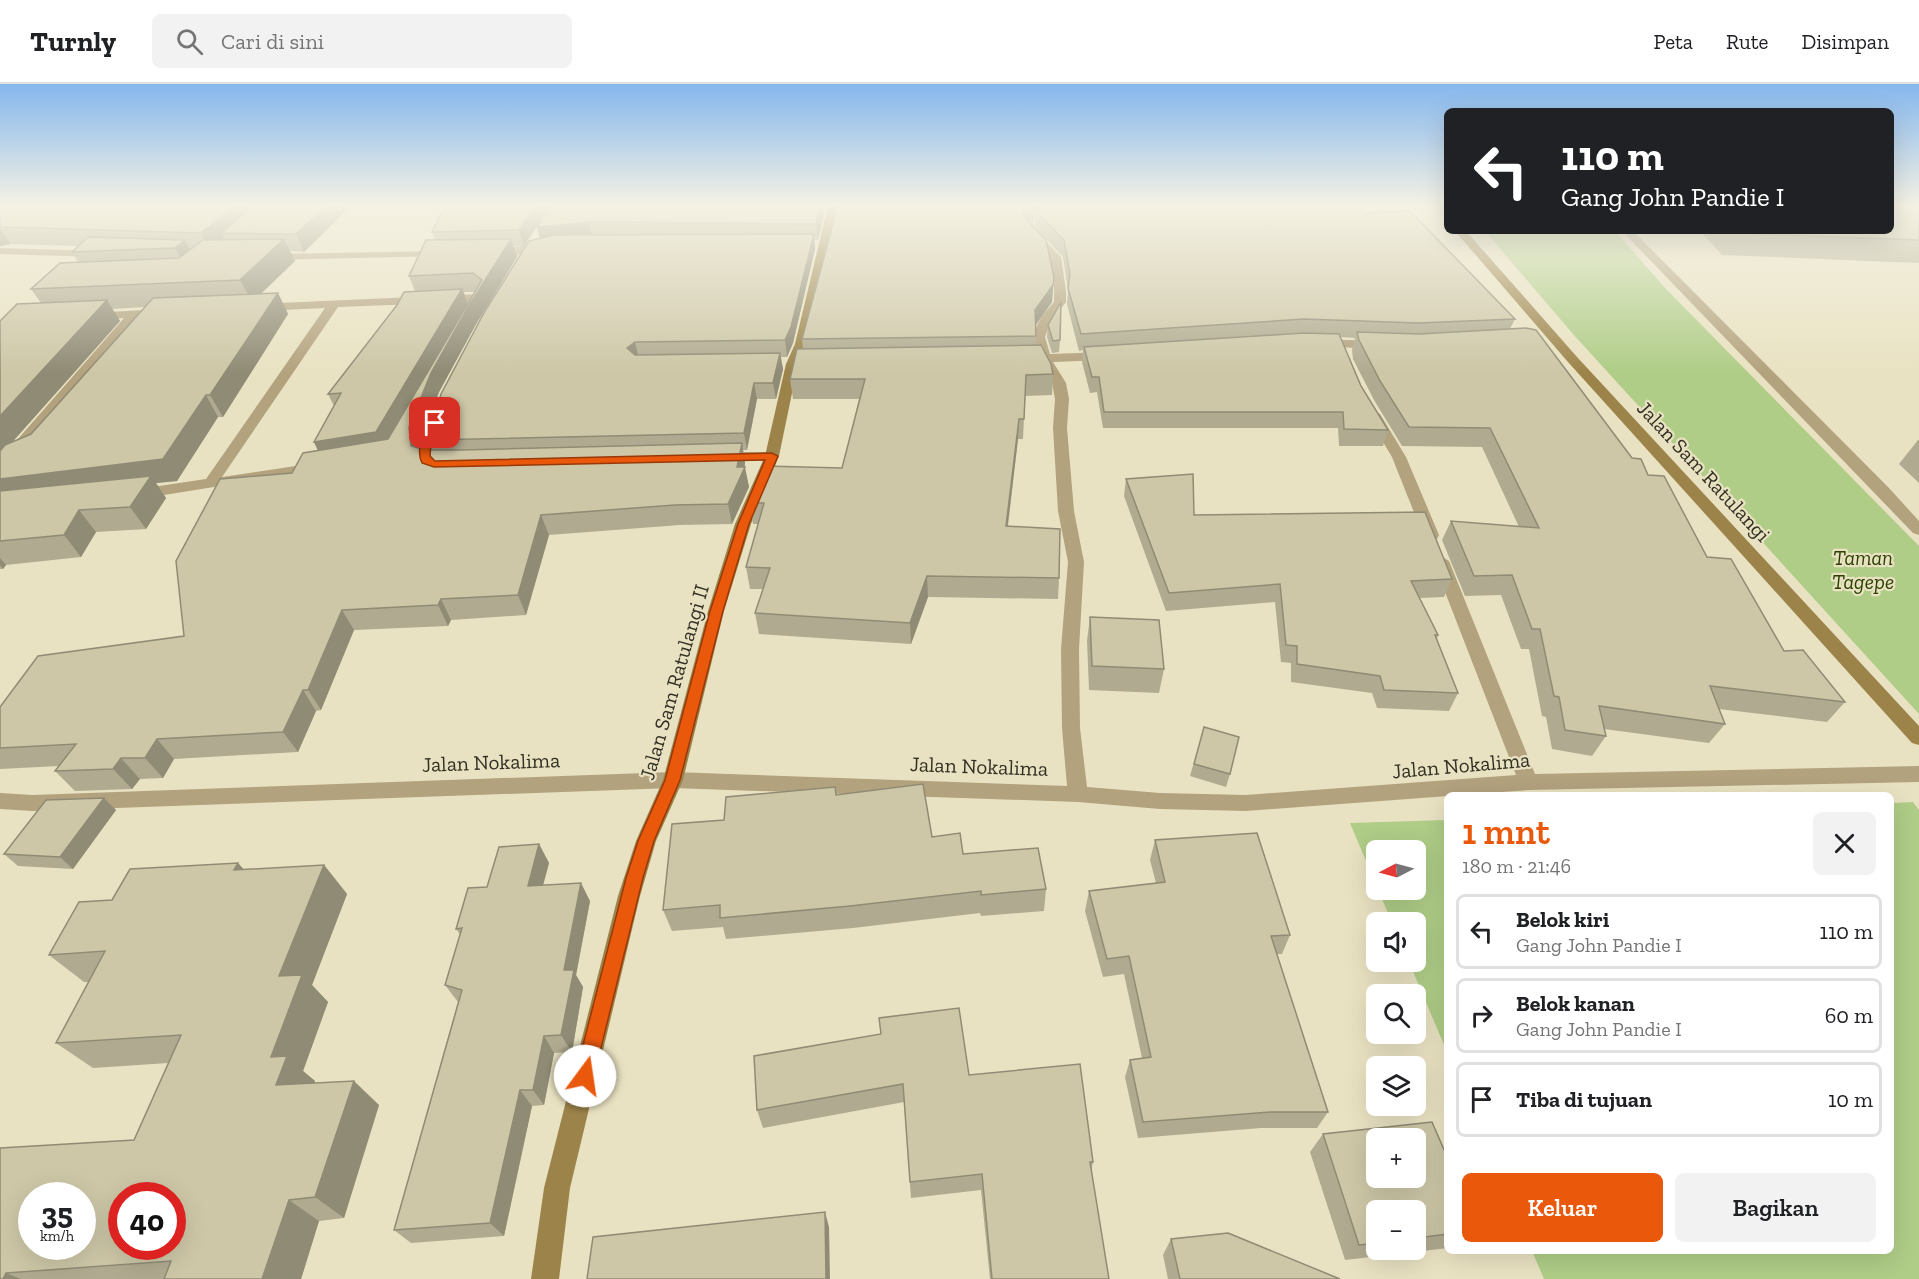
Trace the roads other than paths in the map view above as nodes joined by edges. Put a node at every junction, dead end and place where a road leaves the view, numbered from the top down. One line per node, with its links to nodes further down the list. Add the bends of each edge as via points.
1 (523, 262): 6 (street)
2 (817, 262): 25 (street, Jalan Sam Ratulangi II, via 801,344 792,364)
3 (1056, 262): 20 (street, via 1060,302 1041,328 1039,337)
4 (1488, 262): 15 (street, Jalan Sam Ratulangi)
5 (1655, 262): 33 (street, via 1863,468)
6 (520, 267)
7 (334, 304): 8 (street); 13 (street, via 480,298); 31 (street)
8 (248, 308)
9 (181, 312): 10 (street)
10 (159, 314): 11 (street); 14 (street)
11 (134, 315): 12 (street); 27 (street, via 15,451)
12 (82, 317)
13 (463, 328)
14 (144, 331)
15 (1557, 339): 16 (street); 34 (street, Jalan Sam Ratulangi)
16 (1534, 341)
17 (1310, 342): 18 (street, via 1343,352)
18 (1389, 345)
19 (1115, 355): 20 (street)
20 (1045, 359): 21 (street); 38 (street, via 1059,383 1062,399 1060,428 1066,511 1076,562 1070,649 1071,728)
21 (1011, 360)
22 (1365, 401): 37 (street, via 1399,457)
23 (444, 402): 29 (street, via 424,456 434,464)
24 (33, 454): 27 (street)
25 (772, 456): 26 (street); 36 (street, Jalan Sam Ratulangi II, via 743,524)
26 (702, 458)
27 (16, 462): 30 (street)
28 (334, 464): 31 (street)
29 (452, 464)
30 (0, 480)
31 (210, 484): 32 (street)
32 (128, 495)
33 (1919, 530)
34 (1919, 738)
35 (1919, 774): 37 (street, Jalan Nokalima)
36 (673, 780): 38 (street, Jalan Nokalima); 39 (street, Jalan Nokalima, via 33,803); 40 (street, Jalan Sam Ratulangi II, via 646,841 629,896 557,1188)
37 (1528, 782): 38 (street, Jalan Nokalima, via 1246,803)
38 (1078, 794)
39 (0, 801)
40 (545, 1279)

